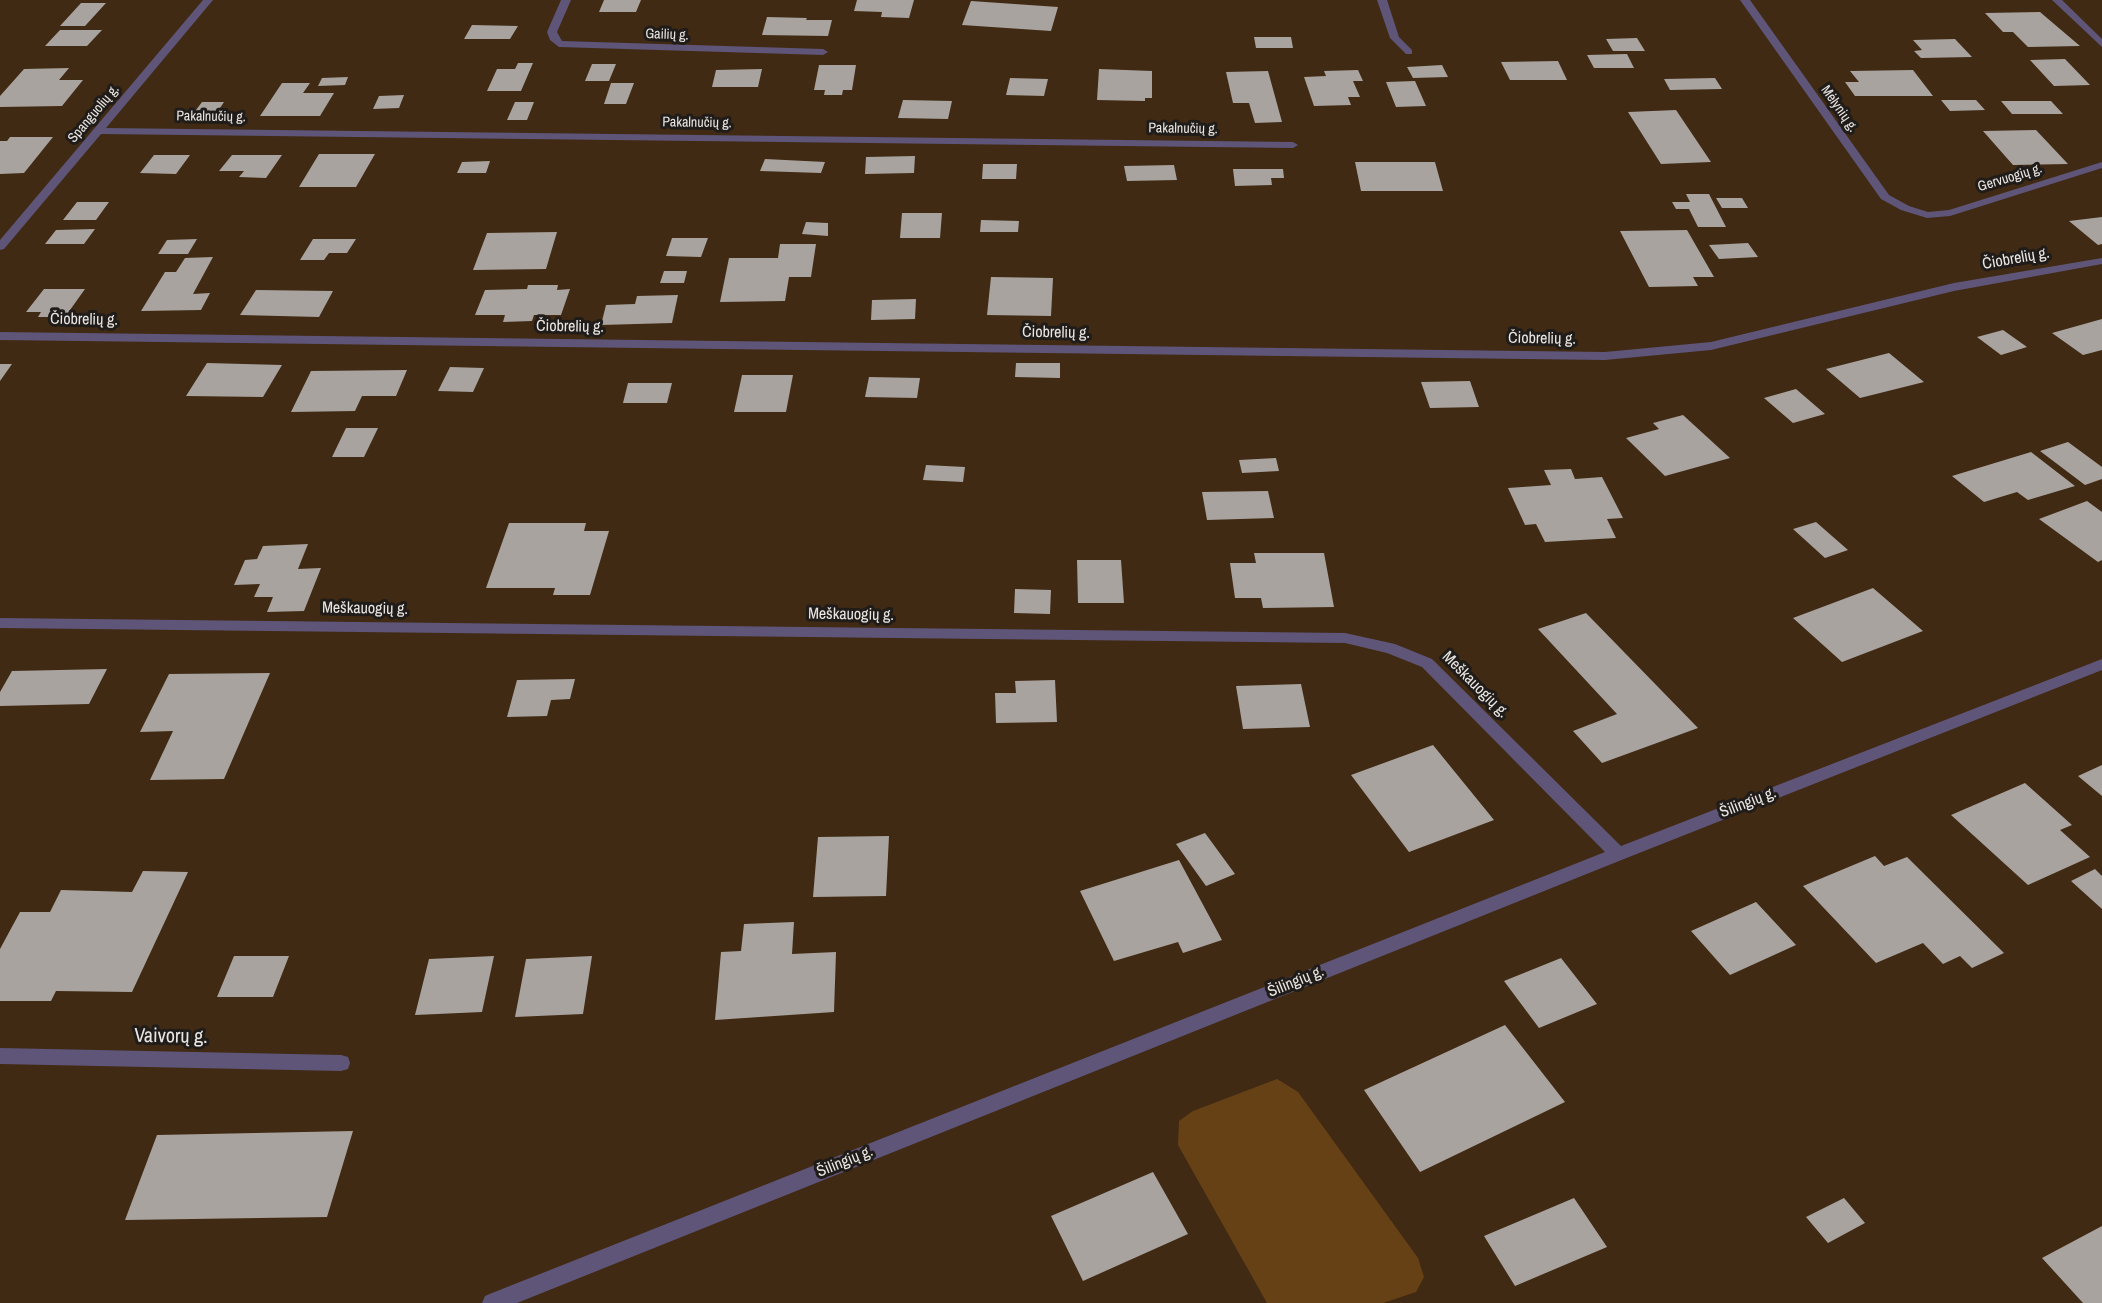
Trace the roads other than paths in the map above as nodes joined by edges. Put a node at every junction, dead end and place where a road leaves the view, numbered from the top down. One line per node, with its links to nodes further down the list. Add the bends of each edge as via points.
1 (208, 0): 9 (street, Spanguolių g.)
2 (566, 0): 7 (street, Gailių g., via 552,32 559,44)
3 (1382, 0): 8 (street, via 1395,38)
4 (1745, 0): 12 (street, Mėlynių g., via 1886,197)
5 (2057, 0): 6 (street)
6 (2102, 44)
7 (823, 52)
8 (1409, 52)
9 (100, 131): 10 (street, Pakalnučių g.); 13 (street, Spanguolių g.)
10 (1293, 145)
11 (2102, 165): 12 (street, Gervuogių g., via 1950,213)
12 (1927, 214)
13 (0, 247)
14 (2102, 261): 15 (street, Čiobrelių g., via 1954,287 1711,346 1605,356)
15 (0, 336)
16 (0, 623): 18 (street, Meškauogių g., via 1345,638 1390,648 1427,663)
17 (2102, 664): 18 (street, Šilingių g.)
18 (1618, 854): 21 (street, Šilingių g.)
19 (0, 1056): 20 (street, Vaivorų g.)
20 (341, 1063)
21 (492, 1303)

